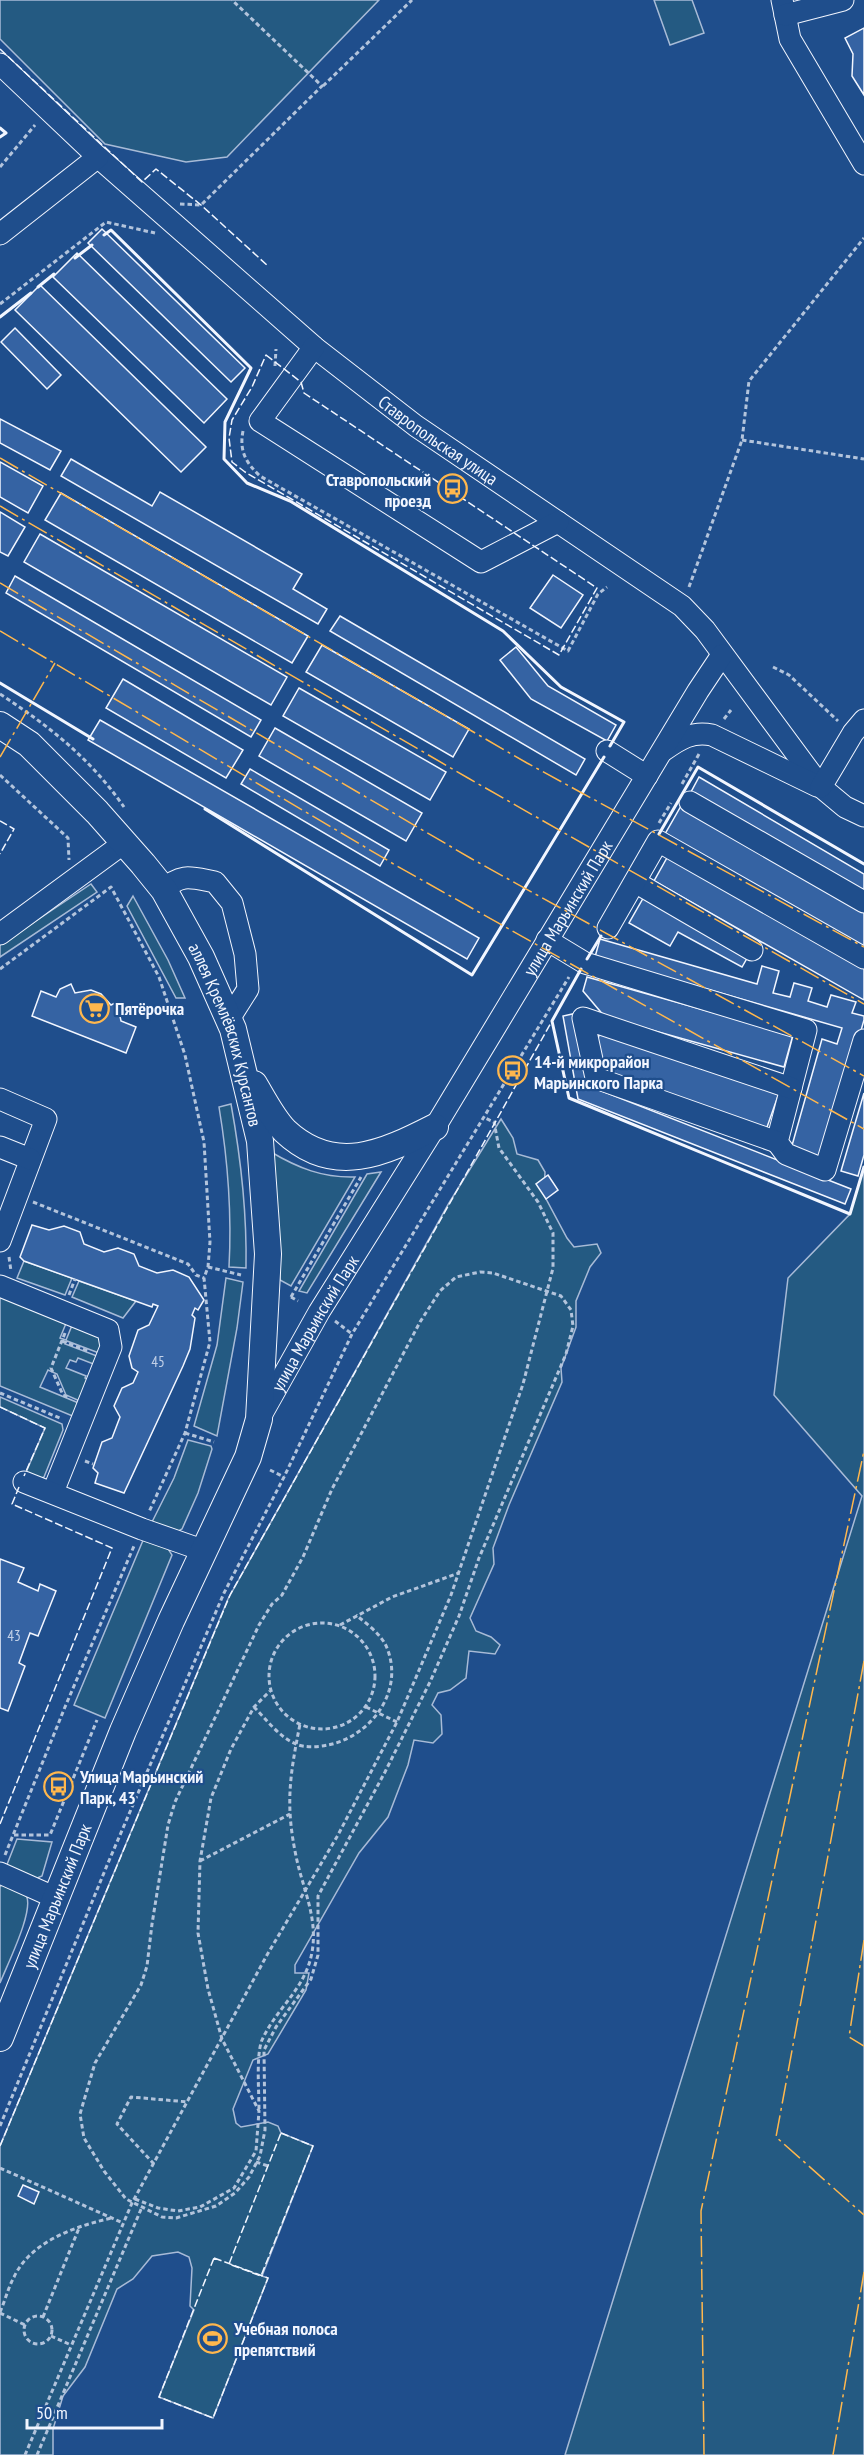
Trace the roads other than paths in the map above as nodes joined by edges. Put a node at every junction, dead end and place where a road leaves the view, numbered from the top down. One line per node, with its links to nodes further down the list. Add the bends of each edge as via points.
1 (843, 0): 2 (street)
2 (783, 8): 5 (street, via 790,39)
3 (0, 64): 4 (street, Ставропольская улица)
4 (98, 158): 6 (street); 7 (street, Ставропольская улица)
5 (864, 164)
6 (0, 234)
7 (314, 347): 8 (street, Ставропольская улица, via 416,426); 8 (street, via 260,421 481,562)
8 (558, 522): 9 (street, Ставропольская улица, via 682,606)
9 (722, 655): 13 (street, улица Марьинский Парк); 15 (street, Ставропольская улица)
10 (0, 725): 18 (main road, аллея Кремлёвских Курсантов, via 29,744)
11 (858, 726): 15 (street)
12 (607, 751): 14 (street)
13 (661, 752): 14 (street, улица Марьинский Парк); 15 (street, via 683,737 712,735)
14 (647, 776): 24 (street, улица Марьинский Парк)
15 (821, 787): 17 (street, Ставропольская улица, via 845,807)
16 (690, 802): 21 (street)
17 (864, 816)
18 (124, 843): 20 (main road, аллея Кремлёвских Курсантов); 23 (street)
19 (635, 882): 22 (street); 25 (street); 26 (street, via 658,841)
20 (164, 890): 27 (main road, аллея Кремлёвских Курсантов); 27 (street, via 176,878 215,882 232,903 245,954 248,989)
21 (864, 902)
22 (608, 928)
23 (0, 934)
24 (547, 940): 30 (street, via 585,963 806,1030); 32 (street, улица Марьинский Парк)
25 (752, 950)
26 (864, 958)
27 (229, 1019): 29 (main road, аллея Кремлёвских Курсантов)
28 (864, 1040): 33 (street, via 825,1170 786,1154)
29 (242, 1064): 32 (main road, via 285,1131 310,1148 336,1158 374,1155); 38 (main road, аллея Кремлёвских Курсантов, via 261,1141 268,1254)
30 (790, 1088): 33 (street); 33 (street, via 583,1018 596,1078)
31 (0, 1099): 35 (street, via 46,1119)
32 (435, 1127): 38 (street, улица Марьинский Парк, via 319,1312)
33 (777, 1142)
34 (0, 1147): 35 (street)
35 (30, 1159): 36 (street)
36 (0, 1241)
37 (0, 1287): 40 (street, via 69,1307 108,1330 111,1347)
38 (259, 1419): 41 (main road, улица Марьинский Парк, via 248,1457)
39 (24, 1482): 40 (street)
40 (52, 1492): 41 (street)
41 (205, 1551): 43 (main road, улица Марьинский Парк, via 123,1731)
42 (2, 1865): 43 (street)
43 (56, 1898): 44 (main road, улица Марьинский Парк)
44 (0, 2038)

